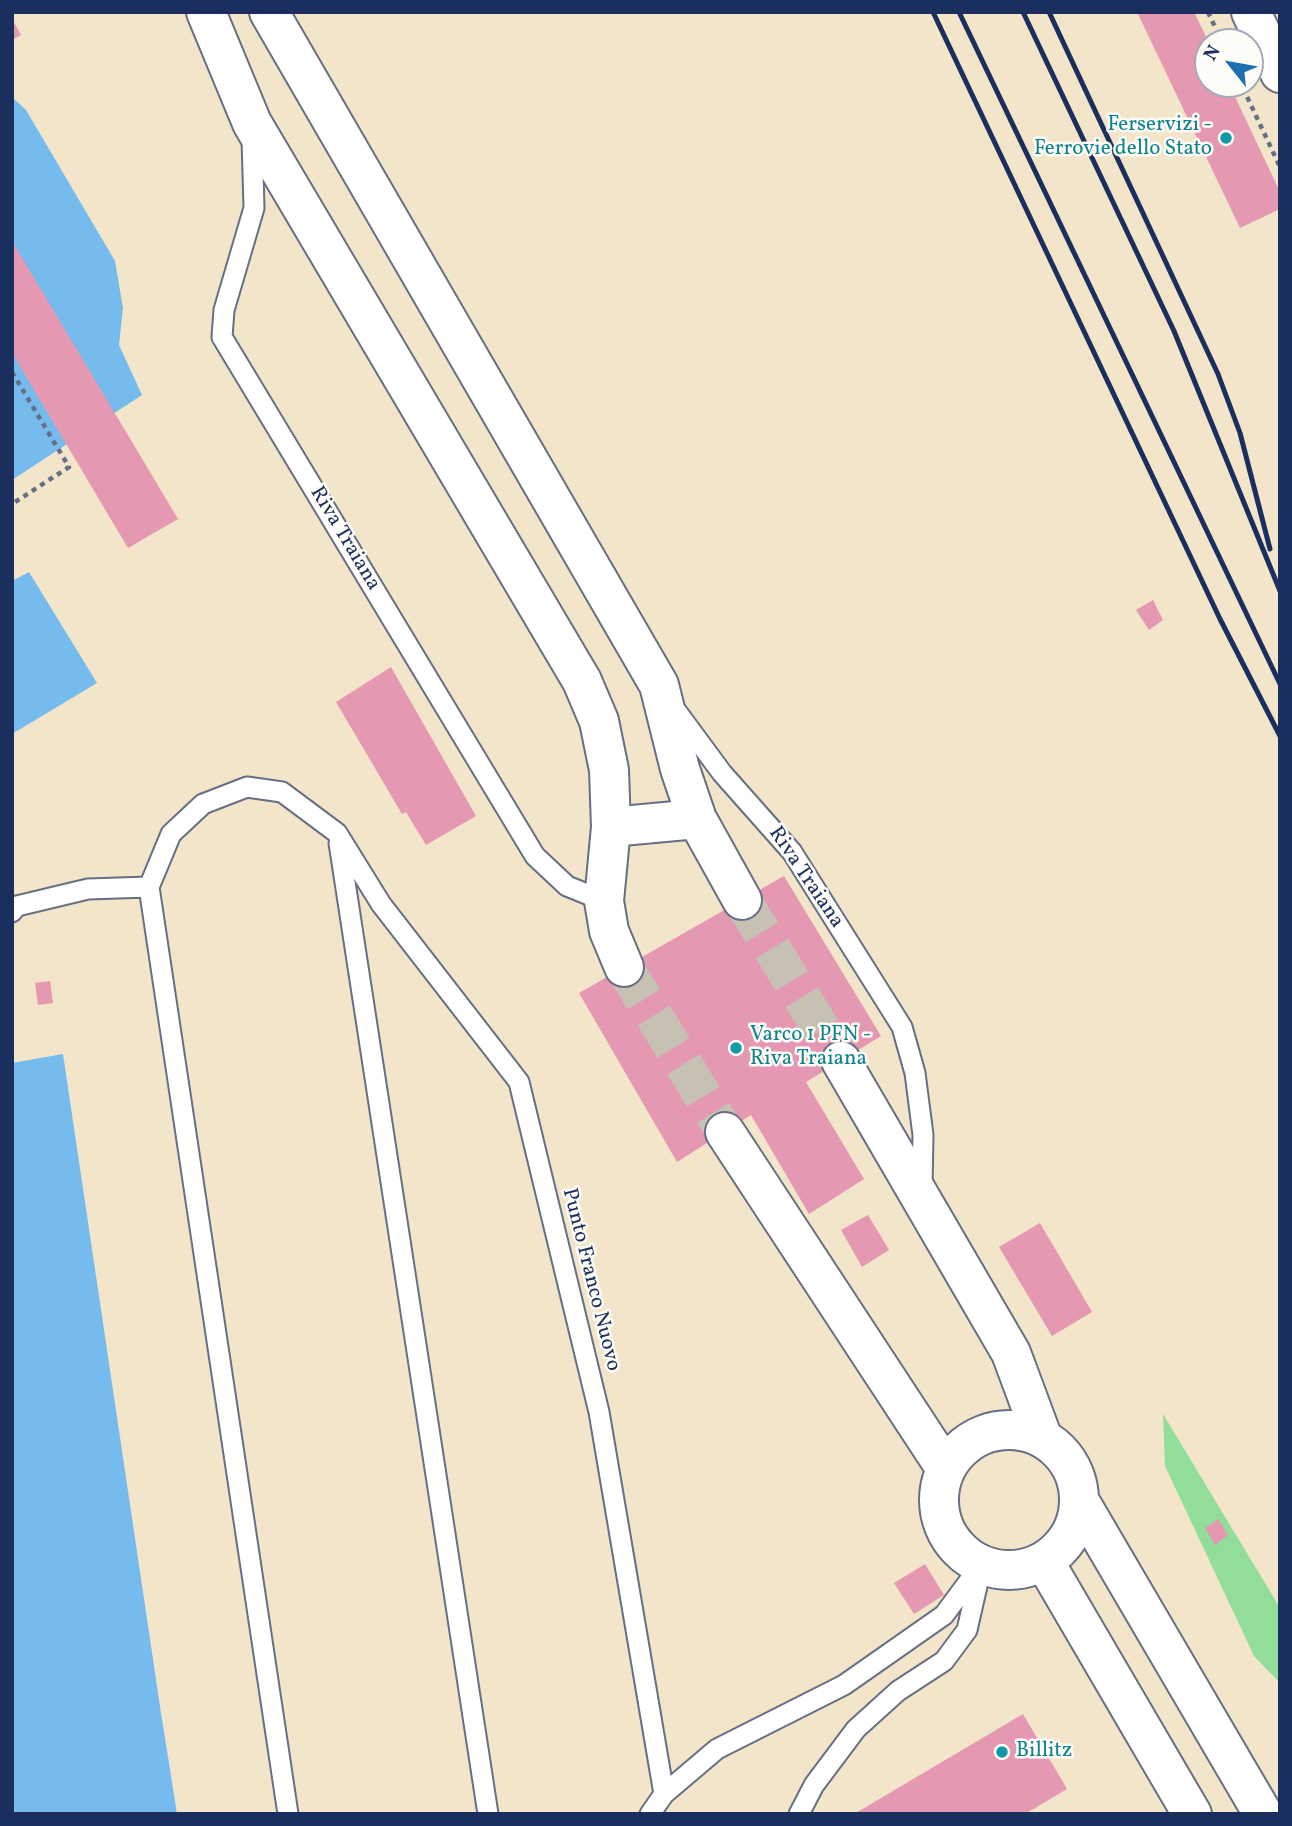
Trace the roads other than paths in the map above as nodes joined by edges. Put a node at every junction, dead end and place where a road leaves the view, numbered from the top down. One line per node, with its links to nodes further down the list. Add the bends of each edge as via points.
1 (206, 12): 5 (street, Riva Traiana)
2 (269, 12): 6 (street, Riva Traiana)
3 (1251, 12): 4 (street)
4 (1280, 73)
5 (252, 123): 8 (street, Riva Traiana, via 582,681 599,721 609,769); 12 (lane, Riva Traiana, via 254,208 224,310 222,337 535,856 567,886)
6 (659, 685): 7 (street, Riva Traiana); 17 (lane, Riva Traiana, via 693,737 792,852 902,1027 915,1073 923,1135)
7 (697, 819): 8 (street); 11 (street, Riva Traiana)
8 (611, 827): 12 (street, Riva Traiana)
9 (337, 833): 10 (lane, Punto Franco Nuovo, via 282,792 247,787 203,804 171,834); 23 (lane, Punto Franco Nuovo, via 381,904 519,1083 599,1412); 25 (lane)
10 (149, 887): 13 (lane, via 88,889 18,906); 24 (lane)
11 (742, 900)
12 (604, 901): 14 (street, Riva Traiana)
13 (12, 912)
14 (624, 967)
15 (841, 1061): 17 (street)
16 (725, 1132): 19 (street)
17 (922, 1198): 18 (street, via 1011,1353)
18 (1043, 1438): 19 (street, via 999,1430 978,1437 959,1451); 20 (street, via 1070,1465)
19 (946, 1469): 22 (street, via 939,1491 940,1514 962,1553)
20 (1079, 1500): 21 (street, via 1071,1531 1060,1549); 29 (street)
21 (1044, 1561): 22 (street, via 1024,1569); 28 (street)
22 (981, 1565): 23 (lane, via 944,1615 844,1685 717,1749); 27 (lane, via 967,1630 944,1661 898,1691 856,1728 814,1785)
23 (664, 1794): 26 (lane)
24 (288, 1814)
25 (488, 1814)
26 (650, 1814)
27 (799, 1814)
28 (1192, 1814)
29 (1263, 1814)

